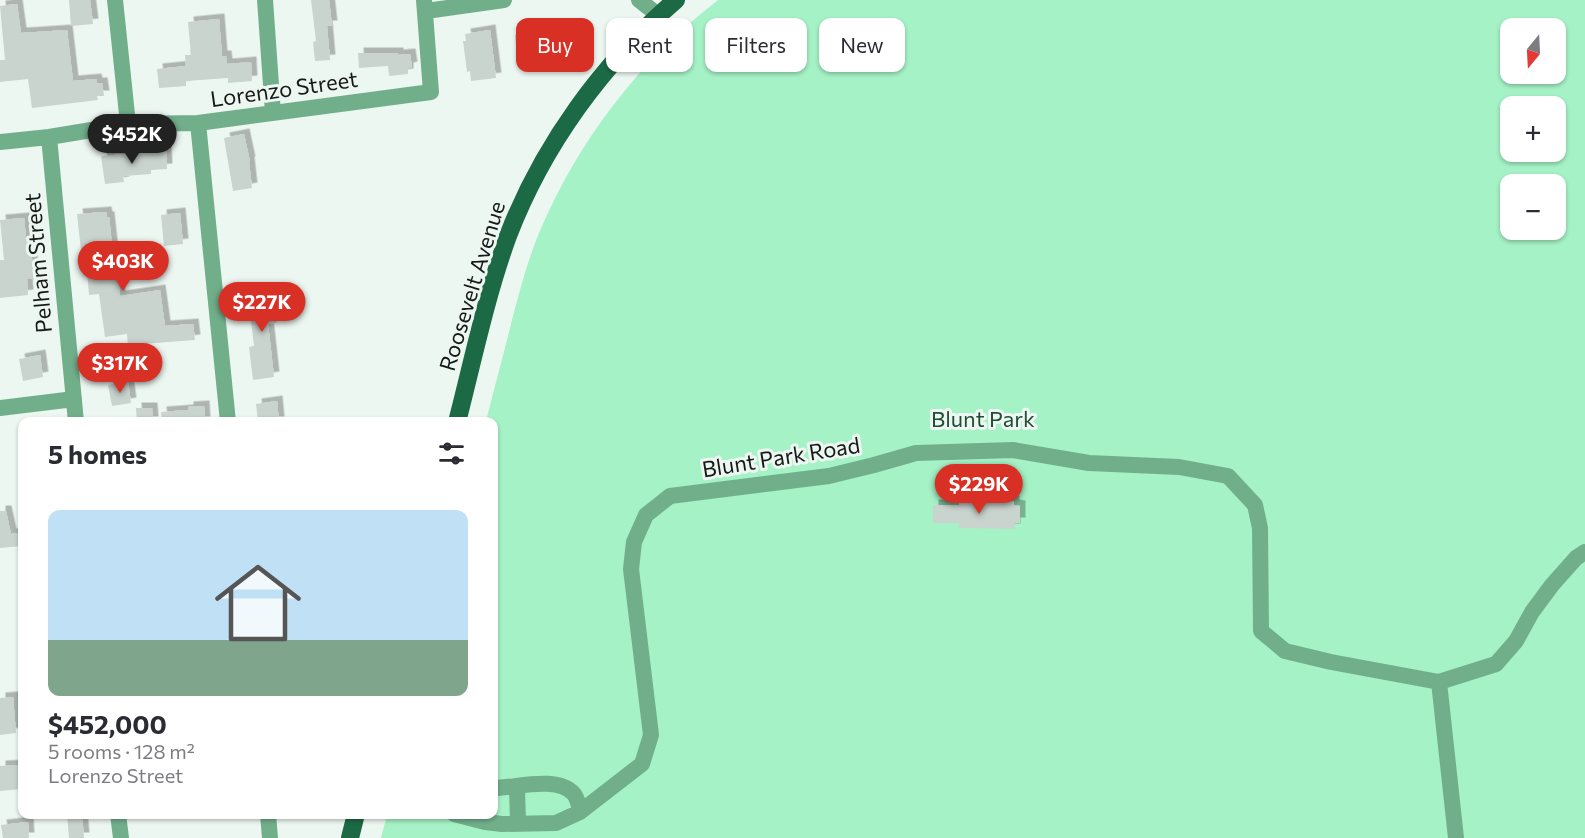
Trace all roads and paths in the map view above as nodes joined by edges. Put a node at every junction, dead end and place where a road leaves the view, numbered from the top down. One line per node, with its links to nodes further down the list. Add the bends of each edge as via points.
1 (115, 0): 10 (street)
2 (265, 0): 8 (street)
3 (504, 0): 6 (street)
4 (639, 0): 7 (street)
5 (676, 0): 7 (main road, Roosevelt Avenue)
6 (425, 6): 8 (street, Lorenzo Street, via 431,92)
7 (658, 15): 17 (main road, Roosevelt Avenue, via 582,102 526,193 498,268)
8 (273, 113): 9 (street, Lorenzo Street)
9 (198, 123): 10 (street, Lorenzo Street); 16 (street)
10 (128, 124): 11 (street, Lorenzo Street)
11 (49, 137): 12 (street, Lorenzo Street); 13 (street, Pelham Street)
12 (0, 142)
13 (74, 399): 14 (street); 15 (street, Pelham Street)
14 (0, 408)
15 (76, 417)
16 (227, 417)
17 (458, 417)
18 (1585, 552): 19 (street, Blunt Park Road, via 1552,585 1516,641 1496,664)
19 (1439, 682): 22 (street, Blunt Park Road, via 1285,651 1261,631 1260,528 1256,505 1228,476 1179,467 1089,463 1013,450 916,453 829,476 670,496 646,515 634,542 631,568 651,735 642,764); 31 (street)
20 (517, 787): 21 (street); 22 (street, via 546,783 564,787 575,795); 27 (street)
21 (498, 788)
22 (580, 812): 27 (street, Blunt Park Road, via 556,822)
23 (119, 819): 28 (street)
24 (268, 819): 29 (street)
25 (355, 819): 30 (main road)
26 (488, 819): 27 (street, Blunt Park Road, via 502,824)
27 (518, 823)
28 (121, 838)
29 (270, 838)
30 (350, 838)
31 (1456, 838)

